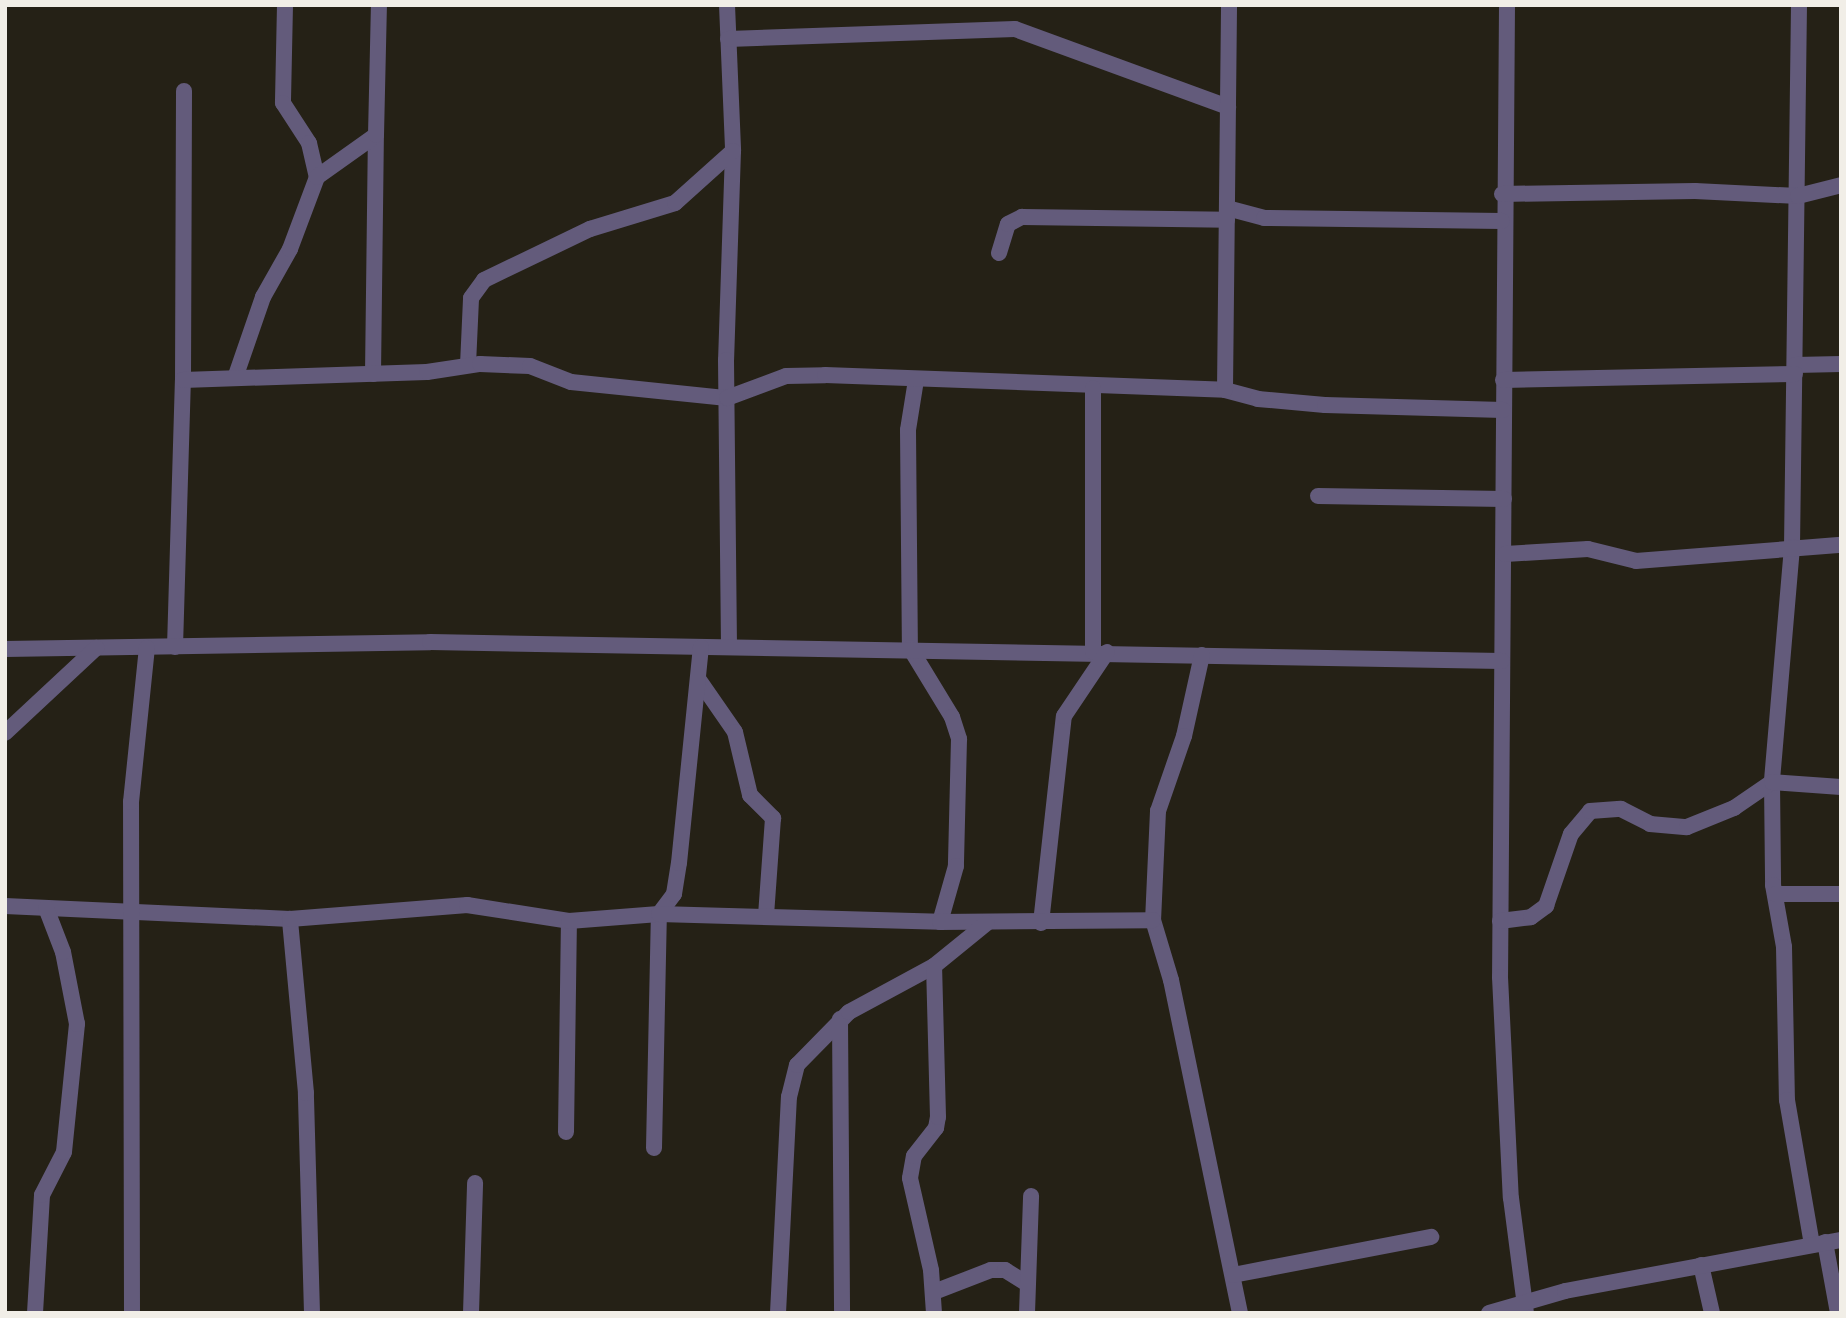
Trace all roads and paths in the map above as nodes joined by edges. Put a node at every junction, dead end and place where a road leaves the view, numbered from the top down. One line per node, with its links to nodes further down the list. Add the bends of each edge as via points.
1 (285, 5): 12 (street, via 283,103 309,143)
2 (379, 5): 10 (street)
3 (727, 5): 7 (street)
4 (1229, 5): 9 (street)
5 (1507, 5): 14 (street)
6 (1799, 5): 15 (street)
7 (728, 39): 9 (street, via 1015,29); 11 (street)
8 (184, 91): 24 (street)
9 (1228, 107): 16 (street)
10 (376, 135): 12 (street); 22 (street)
11 (733, 151): 20 (street, via 674,203 590,229 484,280 471,298); 29 (street)
12 (317, 177): 23 (street, via 290,249 263,297)
13 (1841, 185): 15 (street)
14 (1502, 194): 15 (street, via 1695,191); 17 (street)
15 (1798, 196): 21 (street)
16 (1227, 214): 17 (street); 18 (street, via 1022,217 1008,224); 28 (street)
17 (1502, 220): 26 (street)
18 (999, 253)
19 (1841, 363): 21 (street)
20 (468, 365): 22 (street); 29 (street, via 530,366 571,382)
21 (1795, 370): 26 (street); 34 (street)
22 (373, 374): 23 (street)
23 (235, 378): 24 (street)
24 (183, 380): 38 (street)
25 (916, 380): 27 (street); 29 (street, via 786,376); 41 (street, via 908,430)
26 (1503, 380): 30 (street)
27 (1093, 387): 28 (street); 43 (street)
28 (1226, 390): 30 (street, via 1258,399 1325,405)
29 (727, 398): 37 (street)
30 (1503, 410): 32 (street)
31 (1318, 496): 32 (street)
32 (1504, 499): 35 (street)
33 (1841, 545): 34 (street)
34 (1792, 547): 35 (street, via 1636,561 1588,549); 48 (street)
35 (1505, 554): 45 (street)
36 (701, 646): 37 (street); 38 (street, via 430,642); 46 (street)
37 (729, 646): 41 (street)
38 (175, 647): 40 (street)
39 (96, 648): 40 (street); 42 (street); 47 (street)
40 (147, 648): 54 (street, via 131,802)
41 (910, 648): 43 (street); 61 (street, via 958,729 956,866)
42 (5, 649)
43 (1100, 652): 44 (street); 63 (street, via 1064,716)
44 (1202, 655): 45 (street); 58 (street, via 1184,736 1158,811)
45 (1502, 661): 60 (street)
46 (699, 680): 55 (street, via 674,894); 56 (street, via 734,732 750,795 773,818)
47 (5, 733)
48 (1772, 782): 49 (street); 50 (street); 60 (street, via 1734,808 1687,827 1650,824 1621,809 1590,811 1571,834 1546,906 1531,917)
49 (1841, 787)
50 (1774, 894): 51 (street); 71 (street, via 1784,947 1787,1100)
51 (1841, 894)
52 (5, 906): 53 (street)
53 (46, 908): 54 (street); 77 (street, via 63,952 77,1024 64,1152 42,1195)
54 (132, 911): 57 (street); 78 (street)
55 (659, 914): 56 (street); 59 (street); 67 (street)
56 (766, 916): 61 (street)
57 (290, 919): 59 (street, via 467,905); 79 (street, via 306,1093)
58 (1153, 920): 63 (street); 73 (street, via 1171,980)
59 (569, 921): 66 (street)
60 (1500, 921): 76 (street, via 1506,1125)
61 (940, 922): 62 (street)
62 (987, 923): 63 (street); 64 (street)
63 (1041, 923)
64 (934, 966): 65 (street); 75 (street, via 936,1128 915,1156 910,1178)
65 (840, 1019): 81 (street, via 806,1050 792,1082); 82 (street)
66 (566, 1132)
67 (654, 1148)
68 (475, 1183): 80 (street)
69 (1031, 1196): 74 (street)
70 (1431, 1237): 73 (street)
71 (1826, 1242): 72 (street); 88 (street)
72 (1701, 1265): 76 (street); 87 (street)
73 (1233, 1275): 85 (street)
74 (1027, 1284): 75 (street, via 1005,1270 991,1270); 84 (street)
75 (934, 1292): 83 (street)
76 (1525, 1308): 86 (street)
77 (35, 1313)
78 (132, 1313)
79 (312, 1313)
80 (471, 1313)
81 (778, 1313)
82 (842, 1313)
83 (934, 1313)
84 (1027, 1313)
85 (1240, 1313)
86 (1489, 1313)
87 (1712, 1313)
88 (1838, 1313)

